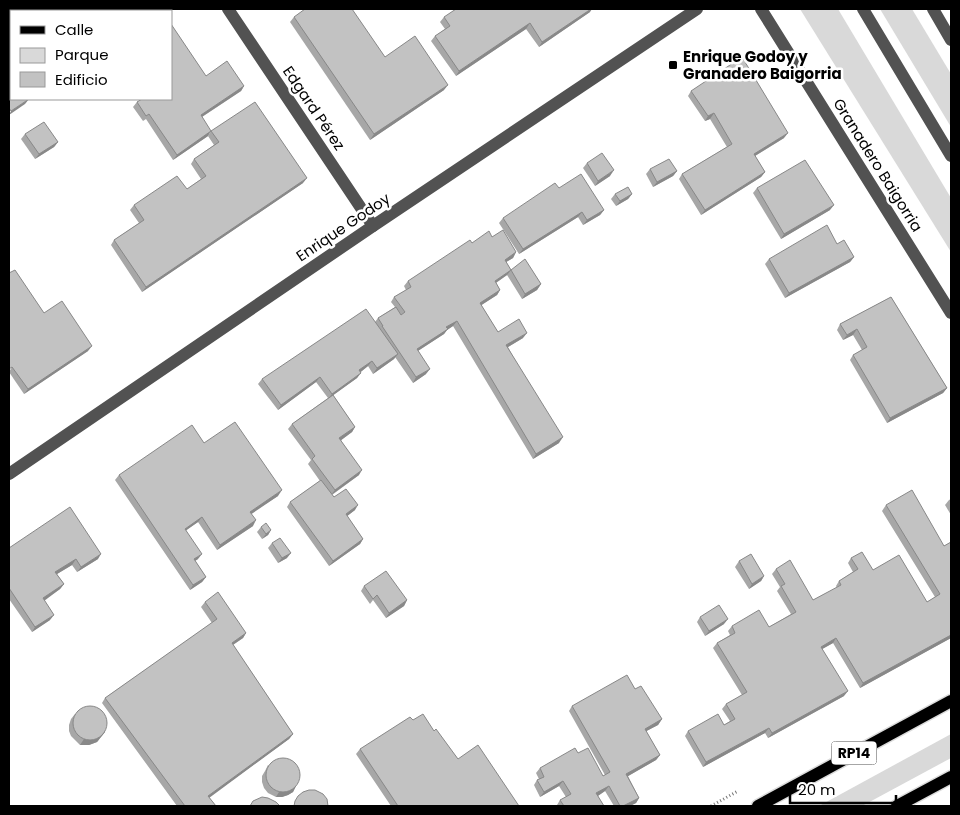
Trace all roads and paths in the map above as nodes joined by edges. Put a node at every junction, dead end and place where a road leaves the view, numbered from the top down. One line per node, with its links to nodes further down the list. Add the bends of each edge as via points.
1 (228, 9): 8 (street, Edgard Pérez)
2 (697, 9): 8 (street, Enrique Godoy)
3 (761, 9): 9 (street, Granadero Baigorria)
4 (863, 9): 7 (street)
5 (933, 9): 6 (street)
6 (951, 40)
7 (951, 156)
8 (373, 226): 10 (street, Enrique Godoy)
9 (951, 313)
10 (9, 474)
11 (951, 701): 13 (main road, RP14)
12 (951, 776): 14 (main road)
13 (758, 806)
14 (897, 806)

